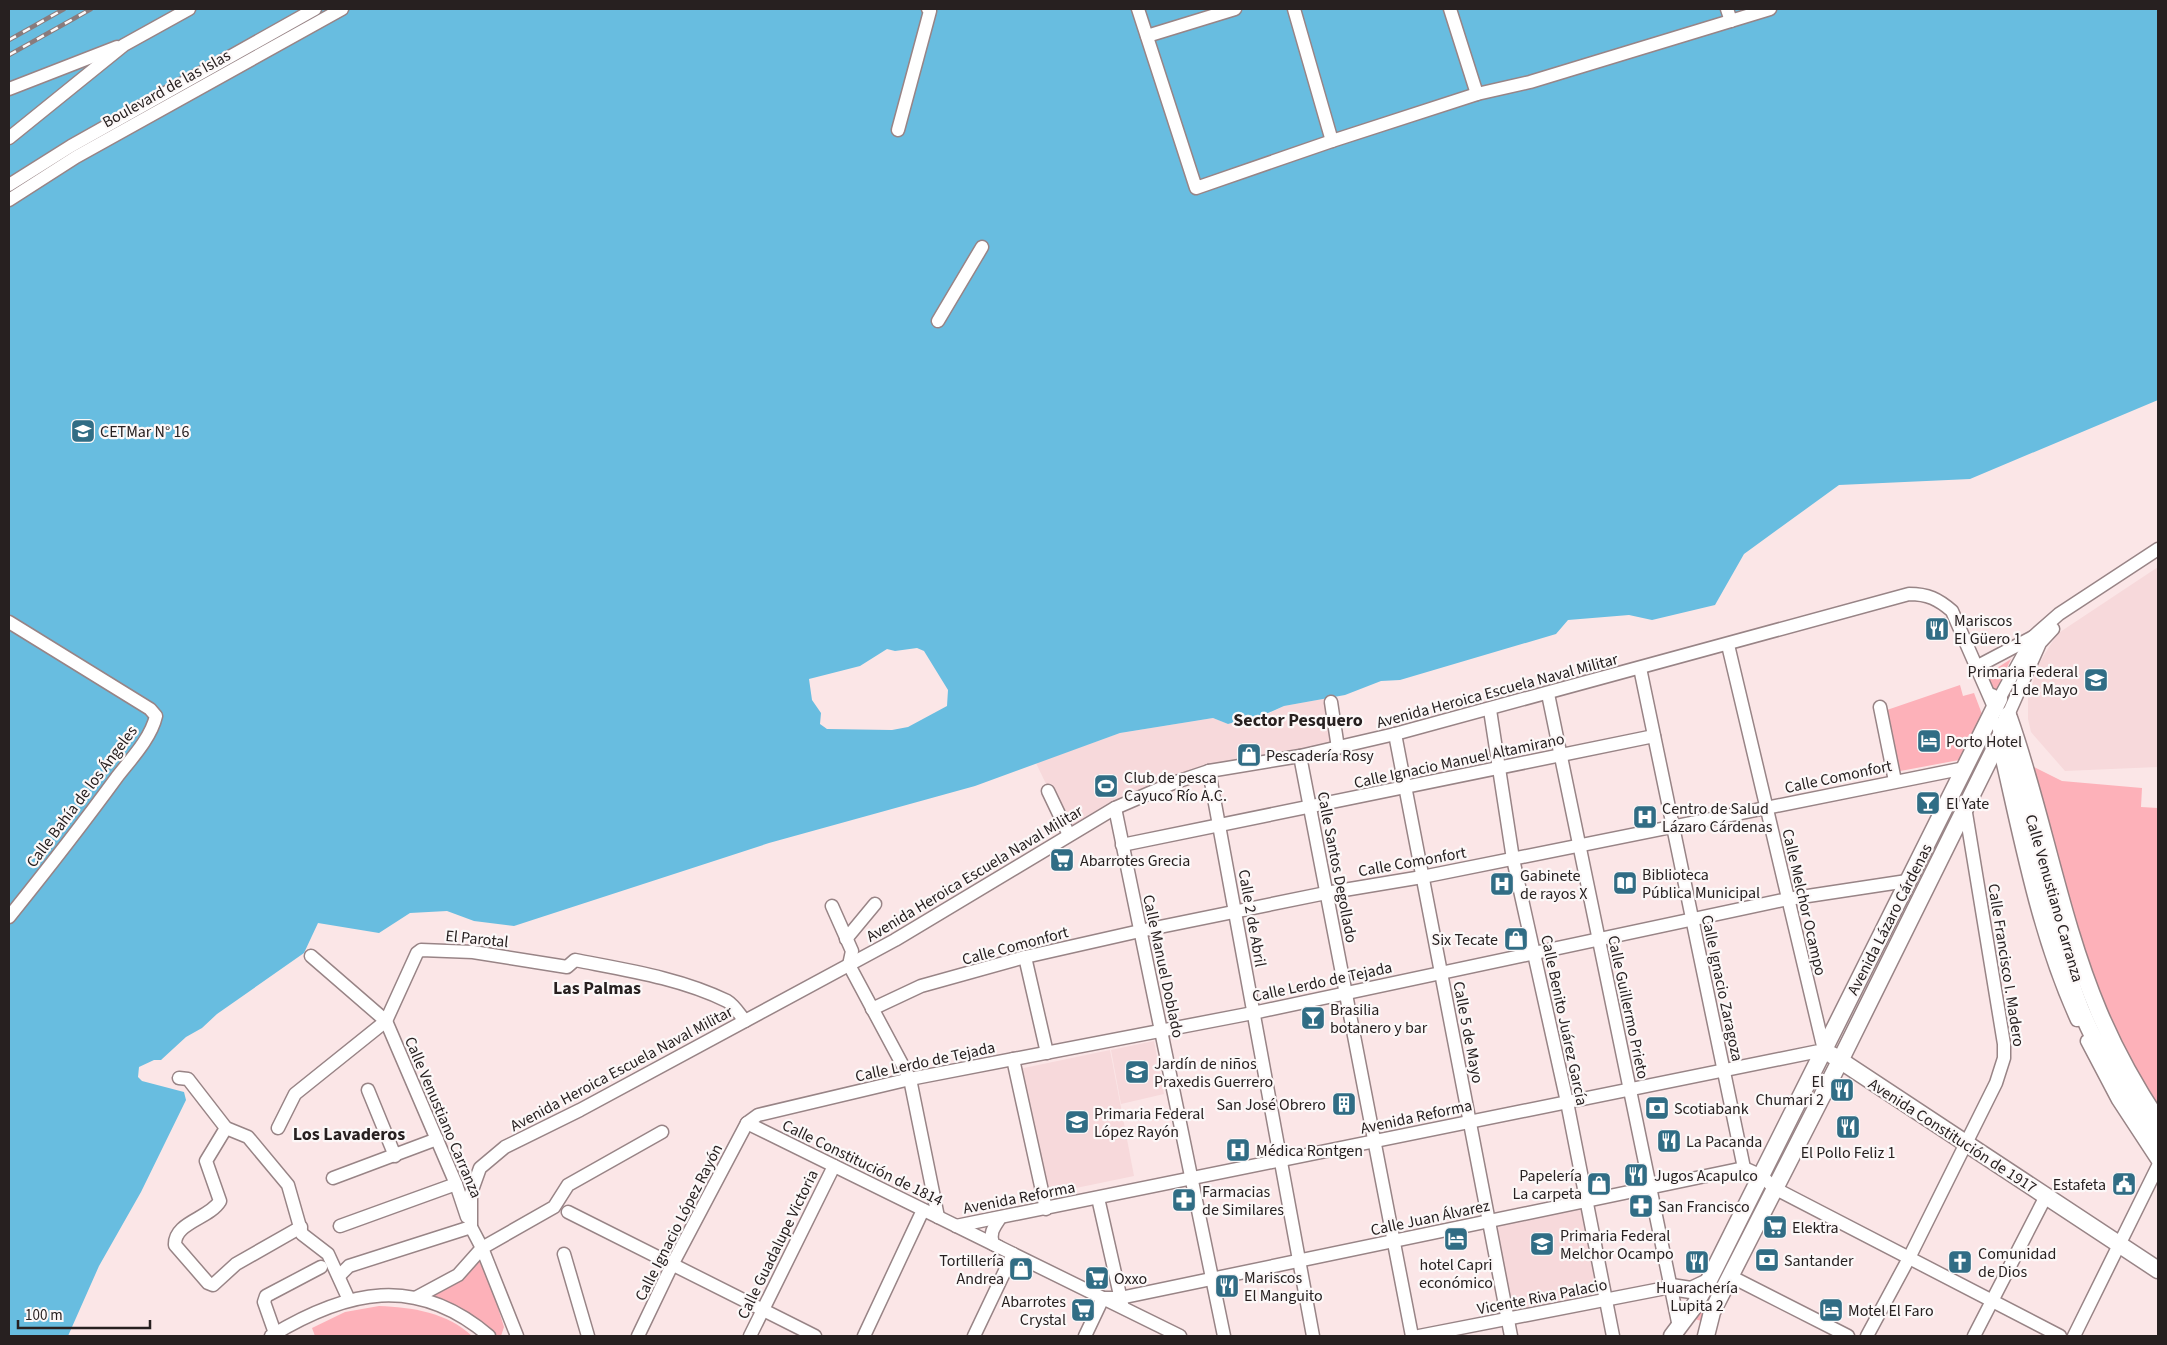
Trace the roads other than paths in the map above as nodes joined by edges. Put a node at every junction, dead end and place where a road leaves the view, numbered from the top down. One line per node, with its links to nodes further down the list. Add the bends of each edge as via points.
1 (189, 9): 12 (street)
2 (315, 9): 18 (street, Boulevard de las Islas)
3 (342, 9): 18 (street, Boulevard de las Islas)
4 (928, 9): 15 (street)
5 (1138, 9): 11 (street)
6 (1236, 9): 11 (street)
7 (1294, 9): 17 (street)
8 (1450, 9): 14 (street)
9 (1770, 9): 10 (street)
10 (1729, 15): 14 (street, via 1530,82)
11 (1147, 36): 17 (street, via 1196,188)
12 (124, 45): 13 (street); 16 (street)
13 (9, 89)
14 (1477, 94): 17 (street)
15 (898, 130)
16 (9, 138)
17 (1332, 141)
18 (74, 152): 19 (street, Boulevard de las Islas); 20 (street, Boulevard de las Islas)
19 (10, 184)
20 (9, 200)
21 (982, 247): 22 (street)
22 (938, 321)
23 (2158, 548): 26 (street, Avenida Lázaro Cárdenas, via 2059,614)
24 (2158, 557): 32 (street, Avenida Lázaro Cárdenas, via 2052,629)
25 (9, 622): 65 (street, Calle Bahía de los Ángeles, via 150,709 156,716 154,726 126,766)
26 (2033, 637): 28 (street); 32 (street, Avenida Lázaro Cárdenas)
27 (1728, 645): 28 (street, Avenida Heroica Escuela Naval Militar, via 1895,597 1925,594 1952,611); 29 (street, Avenida Heroica Escuela Naval Militar); 50 (street, Calle Melchor Ocampo)
28 (1978, 666): 32 (street, Avenida Heroica Escuela Naval Militar)
29 (1640, 668): 30 (street, Avenida Heroica Escuela Naval Militar); 36 (street, Calle Ignacio Zaragoza)
30 (1548, 694): 34 (street, Avenida Heroica Escuela Naval Militar); 39 (street, Calle Guillermo Prieto)
31 (1331, 702): 38 (street)
32 (1998, 703): 37 (main road); 42 (main road, Avenida Lázaro Cárdenas); 92 (main road, via 2024,758 2076,950 2098,1011 2132,1081)
33 (1880, 707): 44 (street)
34 (1490, 710): 35 (street, Avenida Heroica Escuela Naval Militar); 41 (street, Calle Benito Juárez García)
35 (1395, 734): 38 (street, Avenida Heroica Escuela Naval Militar); 45 (street, Calle 5 de Mayo)
36 (1654, 736): 39 (street, Calle Ignacio Manuel Altamirano); 52 (street, Calle Ignacio Zaragoza)
37 (2000, 736): 48 (main road, Avenida Lázaro Cárdenas); 100 (main road, via 2012,762 2042,882 2077,998 2108,1062); 103 (street, Calle Venustiano Carranza, via 2032,887 2063,988 2100,1068)
38 (1338, 748): 40 (street, Avenida Heroica Escuela Naval Militar)
39 (1561, 755): 41 (street, Calle Ignacio Manuel Altamirano); 55 (street, Calle Guillermo Prieto)
40 (1300, 756): 43 (street, Avenida Heroica Escuela Naval Militar); 47 (street, Calle Santos Degollado)
41 (1500, 768): 45 (street, Calle Ignacio Manuel Altamirano); 56 (street, Calle Benito Juárez García)
42 (1965, 768): 44 (street, Calle Comonfort); 57 (main road, Avenida Lázaro Cárdenas)
43 (1209, 771): 49 (street, Avenida Heroica Escuela Naval Militar); 51 (street, Calle 2 de Abril)
44 (1895, 781): 50 (street, Calle Comonfort)
45 (1405, 787): 47 (street, Calle Ignacio Manuel Altamirano); 59 (street, Calle 5 de Mayo)
46 (1048, 791): 53 (street)
47 (1310, 806): 51 (street, Calle Ignacio Manuel Altamirano); 60 (street, Calle Santos Degollado)
48 (1965, 807): 58 (main road, Avenida Lázaro Cárdenas); 99 (street, Calle Francisco I. Madero, via 2004,1058 1996,1083)
49 (1115, 808): 53 (street, Avenida Heroica Escuela Naval Militar); 54 (street, Calle Manuel Doblado)
50 (1766, 808): 52 (street, Calle Comonfort); 61 (street, Calle Melchor Ocampo)
51 (1219, 825): 54 (street, Calle Ignacio Manuel Altamirano); 64 (street, Calle 2 de Abril)
52 (1673, 826): 55 (street, Calle Comonfort); 66 (street, Calle Ignacio Zaragoza)
53 (1069, 835): 73 (street, Avenida Heroica Escuela Naval Militar)
54 (1122, 845): 67 (street, Calle Manuel Doblado)
55 (1579, 845): 56 (street, Calle Comonfort); 69 (street, Calle Guillermo Prieto)
56 (1513, 859): 59 (street, Calle Comonfort); 70 (street, Calle Benito Juárez García)
57 (1911, 874): 58 (main road); 61 (street, Calle Lerdo de Tejada); 81 (main road, Avenida Lázaro Cárdenas)
58 (1930, 875): 84 (main road, Avenida Lázaro Cárdenas)
59 (1422, 877): 60 (street, Calle Comonfort); 74 (street, Calle 5 de Mayo)
60 (1326, 893): 64 (street, Calle Comonfort); 75 (street, Calle Santos Degollado)
61 (1788, 899): 66 (street, Calle Lerdo de Tejada); 81 (street, Calle Melchor Ocampo)
62 (875, 904): 68 (street)
63 (832, 906): 68 (street)
64 (1235, 913): 67 (street, Calle Comonfort); 77 (street, Calle 2 de Abril)
65 (9, 917)
66 (1692, 919): 69 (street, Calle Lerdo de Tejada); 85 (street, Calle Ignacio Zaragoza)
67 (1140, 931): 72 (street, Calle Comonfort); 80 (street, Calle Manuel Doblado)
68 (846, 939): 73 (street, via 852,951)
69 (1599, 940): 70 (street, Calle Lerdo de Tejada); 89 (street, Calle Guillermo Prieto)
70 (1534, 952): 74 (street, Calle Lerdo de Tejada); 90 (street, Calle Benito Juárez García)
71 (311, 956): 78 (street)
72 (1025, 957): 76 (street, Calle Comonfort, via 921,986); 82 (street)
73 (849, 965): 76 (street); 79 (street, Avenida Heroica Escuela Naval Militar)
74 (1441, 972): 75 (street, Calle Lerdo de Tejada); 91 (street, Calle 5 de Mayo)
75 (1346, 992): 77 (street, Calle Lerdo de Tejada); 98 (street, Calle Santos Degollado)
76 (872, 1009): 87 (street)
77 (1254, 1013): 80 (street, Calle Lerdo de Tejada); 102 (street, Calle 2 de Abril)
78 (386, 1021): 79 (street, El Parotal, via 421,950 473,952 568,967 575,960 638,973 729,1002); 95 (street, El Parotal, via 295,1094); 97 (street, Calle Venustiano Carranza)
79 (746, 1021): 125 (street, Avenida Heroica Escuela Naval Militar, via 580,1110 505,1146 480,1168 471,1194)
80 (1161, 1030): 82 (street, Calle Lerdo de Tejada); 109 (street, Calle Manuel Doblado)
81 (1824, 1050): 84 (main road, Avenida Constitución de 1917); 85 (street, Avenida Reforma); 107 (main road, Avenida Lázaro Cárdenas)
82 (1047, 1053): 83 (street, Calle Lerdo de Tejada)
83 (1013, 1059): 87 (street, Calle Lerdo de Tejada); 116 (street)
84 (1840, 1061): 99 (main road, Avenida Constitución de 1917); 112 (main road, Avenida Lázaro Cárdenas)
85 (1724, 1070): 89 (street, Avenida Reforma); 106 (street, Calle Ignacio Zaragoza)
86 (179, 1078): 94 (street, via 188,1079)
87 (910, 1079): 93 (street, Calle Lerdo de Tejada, via 758,1115); 119 (street)
88 (368, 1090): 101 (street)
89 (1630, 1090): 90 (street, Avenida Reforma); 111 (street, Calle Guillermo Prieto)
90 (1567, 1102): 91 (street, Avenida Reforma); 115 (street, Calle Benito Juárez García)
91 (1470, 1122): 98 (street, Avenida Reforma); 121 (street, Calle 5 de Mayo)
92 (2158, 1122)
93 (747, 1124): 104 (street, Calle Constitución de 1814); 134 (street, Calle Ignacio López Rayón)
94 (226, 1128): 124 (street, via 248,1137 288,1185); 124 (street, via 206,1162 220,1201 216,1208 180,1231 175,1237 176,1245 213,1285 236,1264)
95 (278, 1128)
96 (662, 1132): 128 (street, via 568,1185 554,1207)
97 (437, 1139): 101 (street); 110 (street, Calle Venustiano Carranza)
98 (1374, 1142): 102 (street, Avenida Reforma); 126 (street, Calle Santos Degollado)
99 (1965, 1143): 113 (main road, Avenida Constitución de 1917); 132 (street, Calle Francisco I. Madero)
100 (2158, 1143)
101 (395, 1156): 108 (street)
102 (1280, 1161): 109 (street, Avenida Reforma); 133 (street, Calle 2 de Abril)
103 (2158, 1161)
104 (834, 1166): 117 (street, Calle Constitución de 1814); 148 (street, Calle Guadalupe Victoria)
105 (2158, 1166): 127 (street)
106 (1744, 1168): 107 (street); 111 (street, Calle Juan Álvarez)
107 (1762, 1176): 112 (street); 140 (main road, Avenida Lázaro Cárdenas)
108 (334, 1178)
109 (1192, 1179): 114 (street, Avenida Reforma); 139 (street, Calle Manuel Doblado)
110 (456, 1184): 122 (street); 125 (street, Calle Venustiano Carranza)
111 (1650, 1188): 115 (street, Calle Juan Álvarez); 141 (street, Calle Guillermo Prieto)
112 (1774, 1188): 132 (street); 138 (main road, Avenida Lázaro Cárdenas)
113 (2046, 1196): 127 (main road, Avenida Constitución de 1917); 146 (street)
114 (1098, 1198): 116 (street, Avenida Reforma); 147 (street)
115 (1585, 1201): 121 (street, Calle Juan Álvarez); 145 (street, Calle Benito Juárez García)
116 (1046, 1209): 120 (street, Avenida Reforma)
117 (923, 1210): 119 (street, Calle Constitución de 1814); 159 (street)
118 (568, 1212): 134 (street)
119 (938, 1217): 123 (street, Calle Constitución de 1814)
120 (1000, 1218): 123 (street, Avenida Reforma); 129 (street, via 991,1238 993,1244)
121 (1489, 1221): 126 (street, Calle Juan Álvarez); 149 (street, Calle 5 de Mayo)
122 (340, 1226)
123 (956, 1226): 129 (street, Calle Constitución de 1814)
124 (301, 1227): 137 (street, via 302,1234 328,1254)
125 (471, 1227): 128 (street, Avenida Heroica Escuela Naval Militar); 137 (street, via 348,1266)
126 (1394, 1241): 133 (street, Calle Juan Álvarez); 165 (street, Calle Santos Degollado)
127 (2121, 1245): 136 (main road, Avenida Constitución de 1917); 173 (street)
128 (482, 1248): 142 (street, via 458,1275); 154 (street, Avenida Heroica Escuela Naval Militar)
129 (1001, 1248): 131 (street, Calle Constitución de 1814)
130 (564, 1254): 155 (street)
131 (1014, 1254): 143 (street, Calle Constitución de 1814); 160 (street)
132 (1909, 1258): 146 (street); 170 (street, Calle Francisco I. Madero)
133 (1299, 1261): 139 (street, Calle Juan Álvarez); 164 (street, Calle 2 de Abril)
134 (672, 1265): 148 (street); 156 (street, Calle Ignacio López Rayón)
135 (321, 1267): 151 (street, via 266,1296 264,1302)
136 (2158, 1270)
137 (339, 1276): 144 (street)
138 (1730, 1276): 152 (main road, Avenida Lázaro Cárdenas, via 1712,1312); 169 (street)
139 (1212, 1278): 147 (street, Calle Juan Álvarez); 163 (street, Calle Manuel Doblado)
140 (1708, 1282): 141 (main road, via 1691,1290); 150 (main road, Avenida Lázaro Cárdenas)
141 (1671, 1287): 145 (street, Vicente Riva Palacio); 150 (street, Calle Guillermo Prieto)
142 (417, 1297): 144 (street, via 375,1296); 153 (street, via 451,1310)
143 (1103, 1298): 147 (street, Calle Juan Álvarez); 161 (street)
144 (349, 1300): 151 (street)
145 (1606, 1300): 149 (street, Vicente Riva Palacio); 168 (street, Calle Benito Juárez García)
146 (1992, 1301): 171 (street); 172 (street)
147 (1122, 1303): 162 (street)
148 (763, 1310): 157 (street, Calle Guadalupe Victoria); 158 (street)
149 (1508, 1319): 166 (street, Vicente Riva Palacio); 167 (street, Calle 5 de Mayo)
150 (1675, 1332): 152 (main road, via 1693,1323 1700,1326)
151 (274, 1335)
152 (1705, 1335)
153 (489, 1336)
154 (517, 1336)
155 (588, 1336)
156 (638, 1336)
157 (750, 1336)
158 (815, 1336)
159 (864, 1336)
160 (974, 1336)
161 (1085, 1336)
162 (1180, 1336)
163 (1224, 1336)
164 (1313, 1336)
165 (1412, 1336)
166 (1419, 1336)
167 (1511, 1336)
168 (1613, 1336)
169 (1848, 1336)
170 (1867, 1336)
171 (1974, 1336)
172 (2060, 1336)
173 (2074, 1336)

